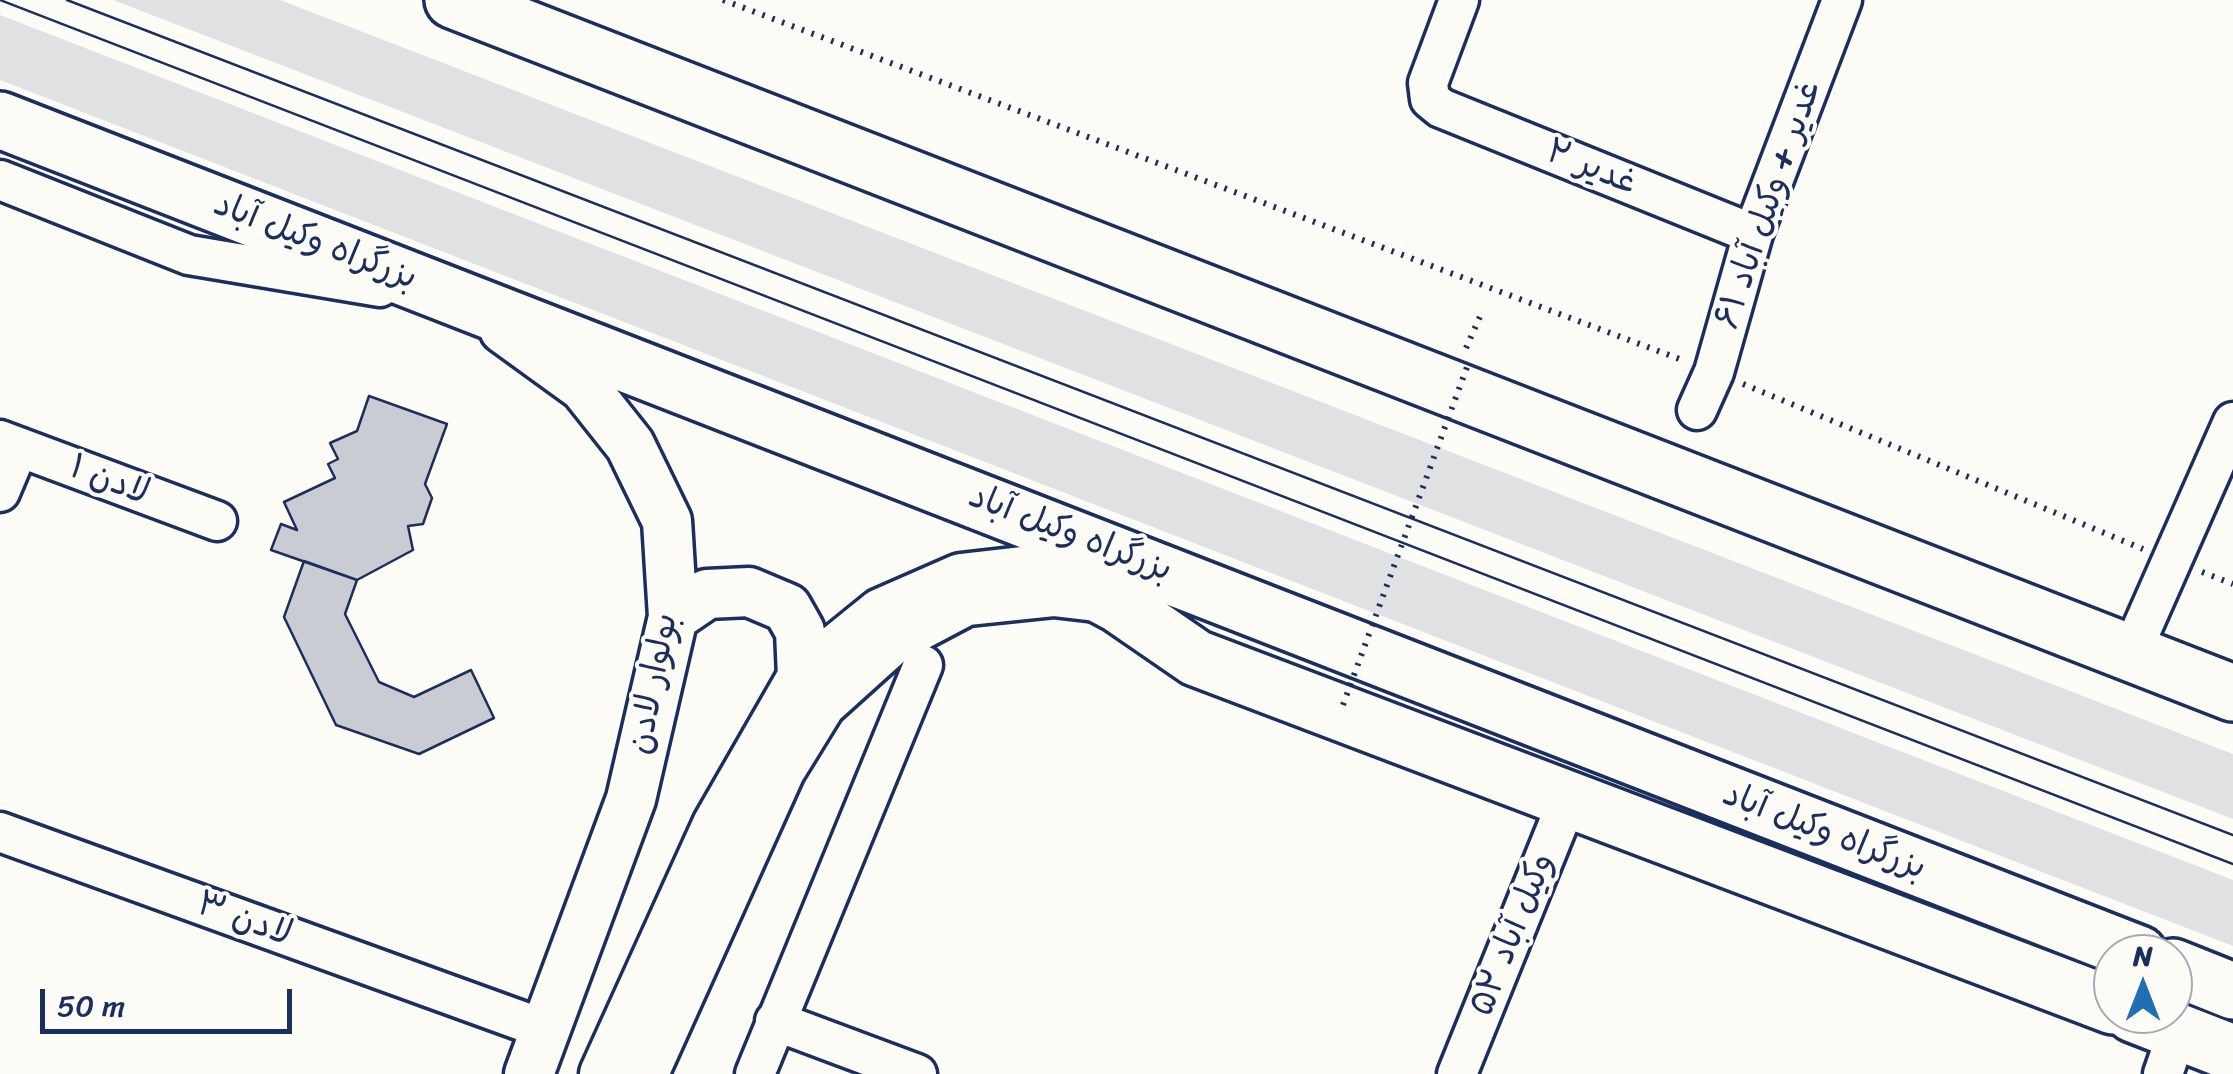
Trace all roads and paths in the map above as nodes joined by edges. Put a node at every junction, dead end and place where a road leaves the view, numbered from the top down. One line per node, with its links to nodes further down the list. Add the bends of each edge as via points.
1 (453, 0): 23 (highway)
2 (723, 0): 12 (path)
3 (1459, 0): 7 (street, غدیر ۲, via 1428,82 1430,100)
4 (1842, 0): 7 (street, غدیر + وکیل آباد ۶۱)
5 (0, 120): 8 (highway, بزرگراه وکیل آباد)
6 (0, 180): 8 (street, via 189,256)
7 (1753, 234): 12 (street, غدیر + وکیل آباد ۶۱)
8 (464, 301): 20 (highway, بزرگراه وکیل آباد); 22 (main road, بولوار لادن, via 584,387 630,444 667,521)
9 (1482, 312): 10 (path)
10 (1463, 355)
11 (1467, 366): 27 (path, bridge)
12 (1714, 372): 13 (street, غدیر + وکیل آباد ۶۱); 18 (path)
13 (1697, 410)
14 (2233, 422): 18 (street)
15 (9, 443): 16 (street); 17 (street, لادن ۱)
16 (0, 492)
17 (218, 522)
18 (2170, 560): 21 (path); 23 (street)
19 (1046, 566): 20 (highway); 25 (main road, via 961,578 881,613)
20 (1129, 583): 27 (street); 28 (highway, via 1196,658); 30 (highway, بزرگراه وکیل آباد); 42 (street, via 968,606 895,644 825,707 785,772)
21 (2233, 584)
22 (673, 617): 25 (main road, via 707,594 749,592 787,608 800,632); 37 (main road, بولوار لادن, via 630,799)
23 (2130, 653): 26 (highway)
24 (924, 665): 36 (street)
25 (802, 677): 41 (main road, via 717,825)
26 (2233, 692)
27 (1336, 696)
28 (1568, 797): 35 (highway); 45 (street, ۵۲ وکیل آباد)
29 (0, 832): 37 (street, لادن ۳)
30 (2007, 903): 31 (highway, بزرگراه وکیل آباد); 33 (highway)
31 (2093, 936)
32 (2193, 975): 34 (highway)
33 (2093, 985)
34 (2233, 990)
35 (2093, 1008)
36 (776, 1021): 43 (street); 44 (street)
37 (544, 1029): 40 (main road, بولوار لادن)
38 (2168, 1034): 39 (highway)
39 (2233, 1053)
40 (529, 1074)
41 (604, 1074)
42 (649, 1074)
43 (755, 1074)
44 (917, 1074)
45 (1457, 1074)

